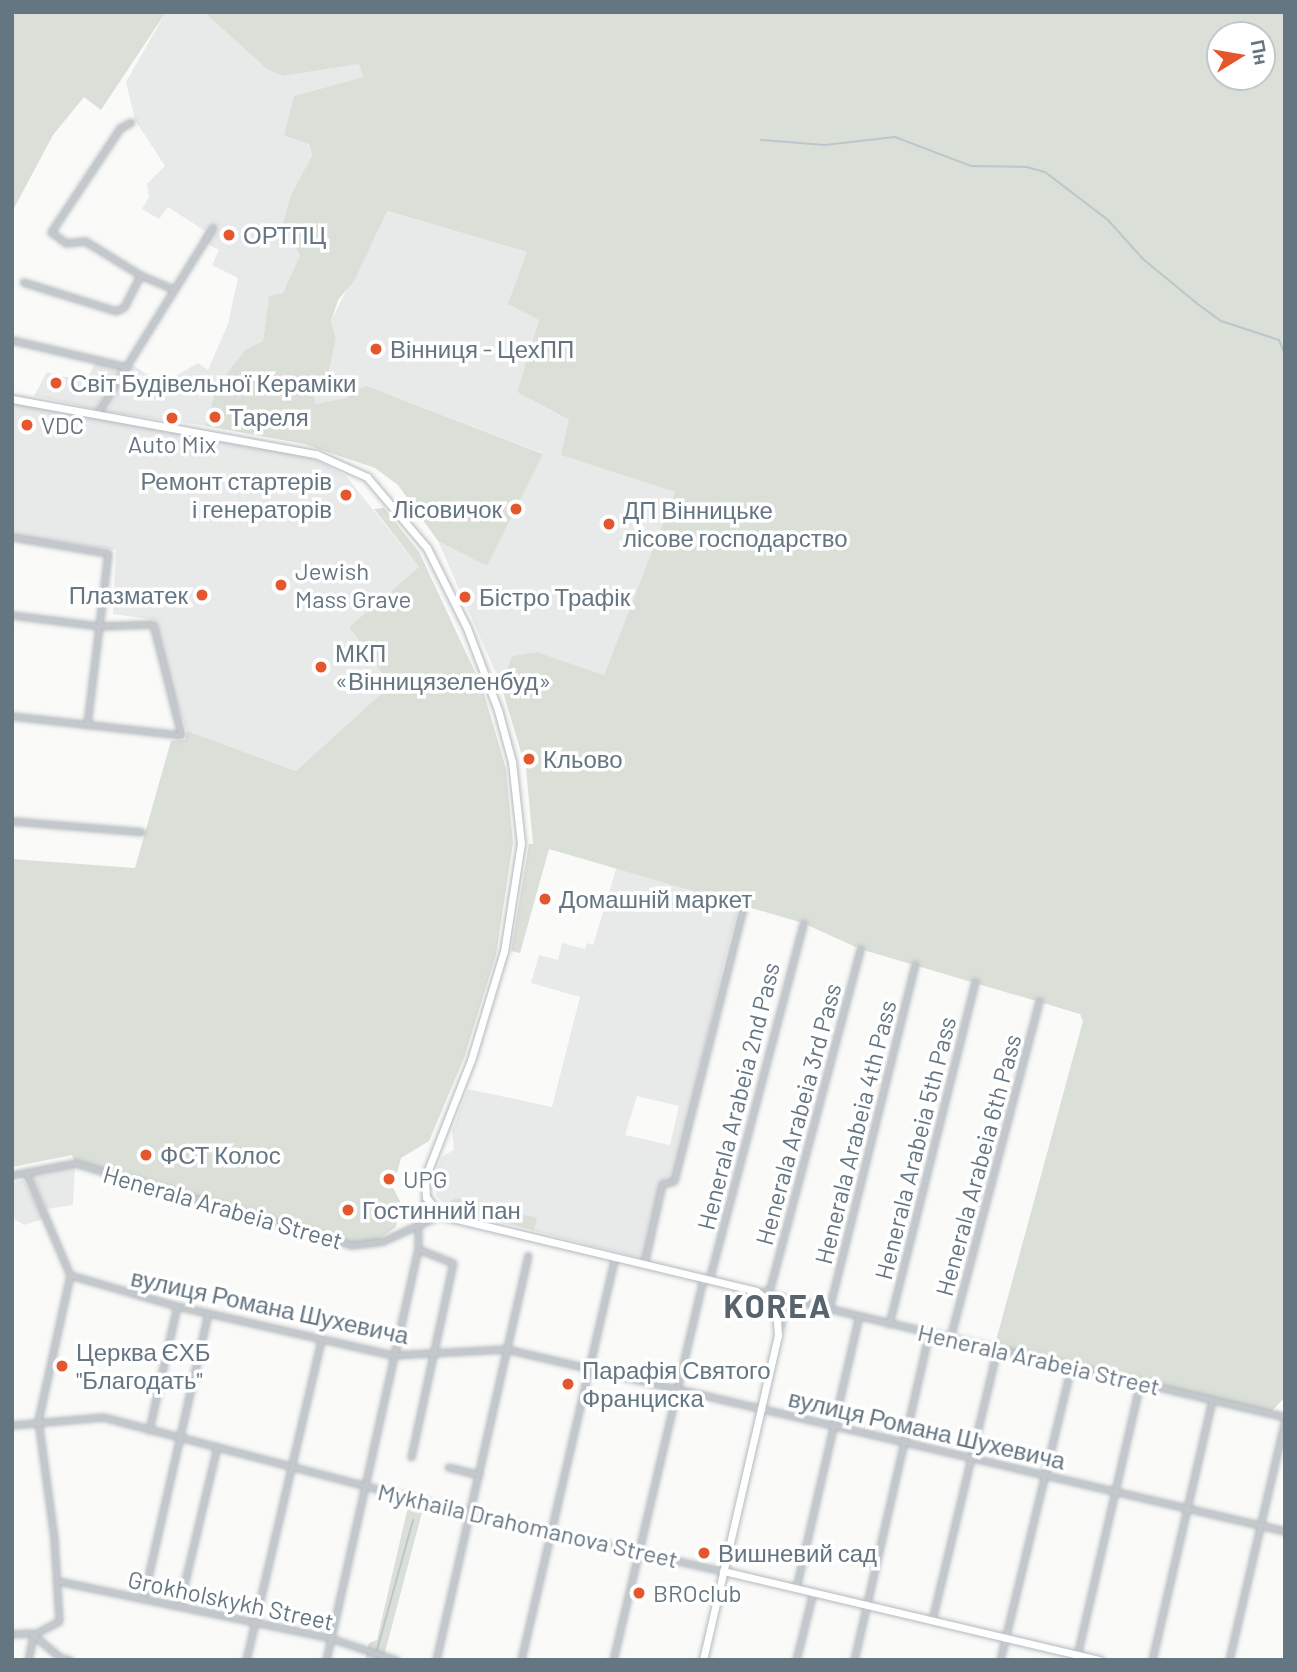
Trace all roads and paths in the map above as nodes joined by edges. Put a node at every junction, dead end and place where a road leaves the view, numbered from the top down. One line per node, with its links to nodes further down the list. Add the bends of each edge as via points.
1 (131, 122): 3 (street, via 120,128 50,229 58,240 85,241)
2 (213, 227): 5 (street)
3 (140, 275): 4 (street, via 124,307 116,311); 5 (street)
4 (23, 282)
5 (173, 289): 7 (street)
6 (12, 340): 7 (street)
7 (127, 367): 9 (street)
8 (12, 399): 9 (main road)
9 (96, 415): 25 (main road, via 309,452 367,477 427,548 467,628 510,752 522,842 504,951 471,1060 425,1178)
10 (12, 537): 12 (street, via 108,553)
11 (12, 615): 12 (street)
12 (99, 626): 14 (street); 14 (street, via 157,628 181,735)
13 (12, 716): 14 (street)
14 (88, 724)
15 (12, 821): 16 (street)
16 (142, 832)
17 (744, 905): 31 (street, via 674,1181 662,1184)
18 (803, 923): 33 (street, Henerala Arabeia 2nd Pass)
19 (860, 949): 34 (street, Henerala Arabeia 3rd Pass, via 770,1288)
20 (915, 965): 37 (street, Henerala Arabeia 4th Pass)
21 (975, 982): 40 (street, Henerala Arabeia 5th Pass)
22 (1039, 1001): 43 (street, Henerala Arabeia 6th Pass)
23 (26, 1172): 24 (street, Henerala Arabeia Street); 27 (street, Henerala Arabeia Street, via 75,1163 352,1245 372,1244); 32 (street)
24 (12, 1175)
25 (426, 1196): 26 (main road); 27 (street)
26 (440, 1215): 27 (street, Henerala Arabeia Street); 30 (main road)
27 (418, 1226): 28 (street)
28 (418, 1250): 47 (street); 48 (street, via 453,1263)
29 (528, 1255): 45 (street)
30 (615, 1257): 31 (main road); 50 (street)
31 (644, 1264): 33 (main road)
32 (70, 1275): 36 (street, вулиця Романа Шухевича); 56 (street)
33 (706, 1279): 34 (main road); 52 (street, Henerala Arabeia 2nd Pass)
34 (759, 1292): 35 (street, Henerala Arabeia Street); 42 (main road, via 776,1307)
35 (785, 1299): 37 (street, Henerala Arabeia Street); 42 (street)
36 (177, 1306): 38 (street, вулиця Романа Шухевича); 59 (street)
37 (829, 1309): 39 (street, Henerala Arabeia Street)
38 (208, 1313): 44 (street, вулиця Романа Шухевича); 60 (street)
39 (859, 1316): 40 (street, Henerala Arabeia Street); 58 (street)
40 (889, 1324): 41 (street, Henerala Arabeia Street)
41 (929, 1332): 43 (street, Henerala Arabeia Street); 61 (street)
42 (778, 1335): 54 (main road)
43 (950, 1338): 46 (street, Henerala Arabeia Street)
44 (321, 1339): 47 (street, вулиця Романа Шухевича); 65 (street)
45 (506, 1349): 48 (street, вулиця Романа Шухевича); 50 (street, вулиця Романа Шухевича); 68 (street)
46 (997, 1349): 49 (street, Henerala Arabeia Street); 64 (street)
47 (393, 1355): 48 (street, вулиця Романа Шухевича); 69 (street)
48 (434, 1355): 63 (street)
49 (1072, 1367): 51 (street, Henerala Arabeia Street); 67 (street)
50 (587, 1369): 52 (street, вулиця Романа Шухевича); 75 (street)
51 (1140, 1382): 53 (street, Henerala Arabeia Street); 70 (street)
52 (676, 1390): 54 (street, вулиця Романа Шухевича); 76 (street, Henerala Arabeia 2nd Pass)
53 (1212, 1399): 55 (street, Henerala Arabeia Street); 71 (street)
54 (761, 1408): 58 (street, вулиця Романа Шухевича); 77 (main road)
55 (1285, 1418): 73 (street)
56 (38, 1420): 57 (street, Mykhaila Drahomanova Street); 59 (street, Mykhaila Drahomanova Street, via 103,1417); 78 (street)
57 (12, 1425)
58 (835, 1426): 61 (street, вулиця Романа Шухевича); 79 (street)
59 (149, 1430): 60 (street, Mykhaila Drahomanova Street)
60 (181, 1437): 62 (street, Mykhaila Drahomanova Street); 81 (street)
61 (903, 1443): 64 (street, вулиця Романа Шухевича); 82 (street)
62 (216, 1446): 65 (street, Mykhaila Drahomanova Street); 83 (street)
63 (411, 1457)
64 (971, 1458): 67 (street, вулиця Романа Шухевича); 84 (street)
65 (292, 1465): 69 (street, Mykhaila Drahomanova Street); 85 (street)
66 (448, 1467): 68 (street)
67 (1043, 1474): 70 (street, вулиця Романа Шухевича); 89 (street)
68 (479, 1475): 72 (street)
69 (365, 1486): 72 (street, Mykhaila Drahomanova Street); 88 (street)
70 (1114, 1491): 71 (street, вулиця Романа Шухевича); 90 (street)
71 (1185, 1508): 73 (street, вулиця Романа Шухевича); 104 (street)
72 (469, 1513): 75 (street, Mykhaila Drahomanova Street); 96 (street)
73 (1261, 1526): 74 (street, вулиця Романа Шухевича); 105 (street)
74 (1285, 1531)
75 (550, 1532): 76 (street, Mykhaila Drahomanova Street); 97 (street)
76 (637, 1552): 77 (street, Mykhaila Drahomanova Street); 98 (street, Henerala Arabeia 2nd Pass)
77 (723, 1571): 79 (main road, Mykhaila Drahomanova Street); 99 (main road)
78 (58, 1581): 81 (street, Grokholskykh Street); 87 (street, via 59,1621)
79 (796, 1588): 80 (main road, Mykhaila Drahomanova Street)
80 (813, 1592): 82 (main road, Mykhaila Drahomanova Street); 100 (street)
81 (144, 1599): 83 (street, Grokholskykh Street)
82 (866, 1604): 84 (main road, Mykhaila Drahomanova Street); 101 (street)
83 (179, 1606): 85 (street, Grokholskykh Street)
84 (932, 1620): 89 (main road, Mykhaila Drahomanova Street)
85 (255, 1622): 88 (street, Grokholskykh Street); 93 (street)
86 (12, 1634): 87 (street)
87 (33, 1635): 91 (street); 92 (street)
88 (331, 1637): 94 (street); 95 (street, Grokholskykh Street)
89 (1004, 1637): 90 (main road, Mykhaila Drahomanova Street); 102 (street)
90 (1076, 1657): 103 (main road, Mykhaila Drahomanova Street)
91 (28, 1658)
92 (70, 1660)
93 (246, 1660)
94 (326, 1660)
95 (396, 1660)
96 (436, 1660)
97 (522, 1660)
98 (613, 1660)
99 (704, 1660)
100 (796, 1660)
101 (854, 1660)
102 (1000, 1660)
103 (1100, 1660)
104 (1152, 1660)
105 (1229, 1660)

